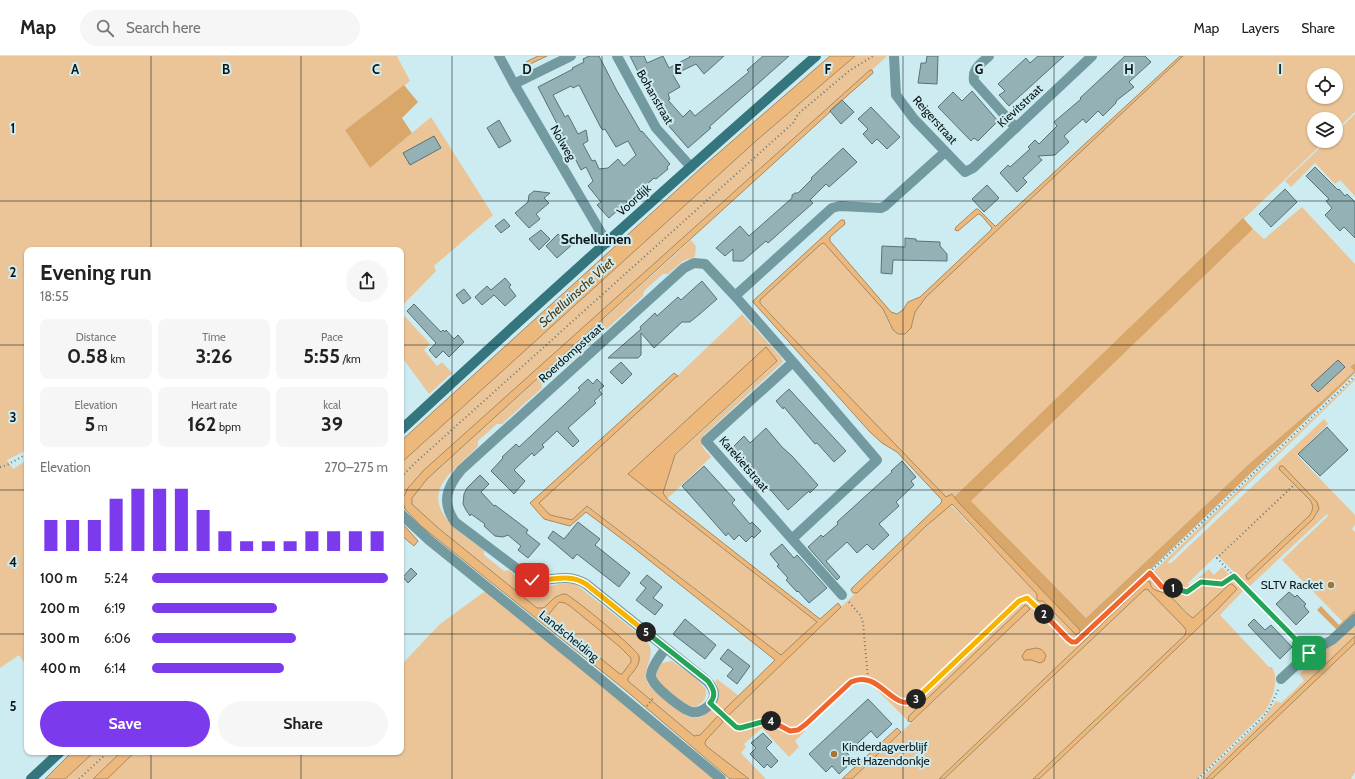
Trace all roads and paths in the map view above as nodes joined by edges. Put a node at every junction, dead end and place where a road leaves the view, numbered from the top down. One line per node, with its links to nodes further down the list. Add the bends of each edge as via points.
1 (499, 56): 9 (street, Nolweg)
2 (571, 56): 9 (street)
3 (616, 56): 12 (street, Bohanstraat, via 656,128)
4 (816, 56): 12 (street, Voordijk)
5 (873, 56): 21 (path, via 849,71 798,114 793,124)
6 (894, 56): 11 (street, Reigerstraat, via 896,95)
7 (989, 56): 10 (street, via 975,70 974,81)
8 (1092, 56): 10 (street, Kievitstraat)
9 (514, 84): 14 (street, Nolweg)
10 (1016, 128): 13 (street, Kievitstraat, via 973,168)
11 (945, 152): 13 (street, Reigerstraat); 15 (street, via 886,206 832,208)
12 (690, 167): 14 (street, Voordijk)
13 (965, 172)
14 (607, 243): 18 (street, Voordijk)
15 (735, 296): 16 (street); 30 (street, Roerdompstraat, via 705,264 694,263 684,268 461,470 447,498 450,515 455,522 523,575 537,581 578,579)
16 (793, 362): 24 (street, via 877,460); 24 (street, Karekietstraat, via 706,441)
17 (1355, 376): 25 (path)
18 (404, 427)
19 (24, 456): 20 (path)
20 (0, 467)
21 (404, 474)
22 (1293, 486): 26 (path, via 1217,558)
23 (404, 517): 39 (street, Landscheiding)
24 (792, 539): 28 (street, Karekietstraat)
25 (1150, 573): 26 (path, via 1162,587 1177,588 1186,592 1201,582 1222,584); 33 (path, via 1076,642 1068,639 1027,598 1022,599 910,703 902,703)
26 (1234, 576): 27 (path)
27 (1248, 590): 31 (lane)
28 (842, 595): 33 (path, via 862,620)
29 (1355, 619): 31 (street, via 1332,640)
30 (666, 648): 34 (street, Roerdompstraat, via 708,681 714,693); 34 (street, via 651,675 653,681 693,713 705,709)
31 (1309, 653): 32 (street)
32 (1281, 679): 40 (path, via 1276,695 1263,717)
33 (868, 680): 34 (path, via 851,682 798,730 790,731 768,721 736,727)
34 (710, 703)
35 (57, 755): 37 (street)
36 (105, 755): 38 (path)
37 (31, 779)
38 (79, 779)
39 (721, 779)
40 (1198, 779)

